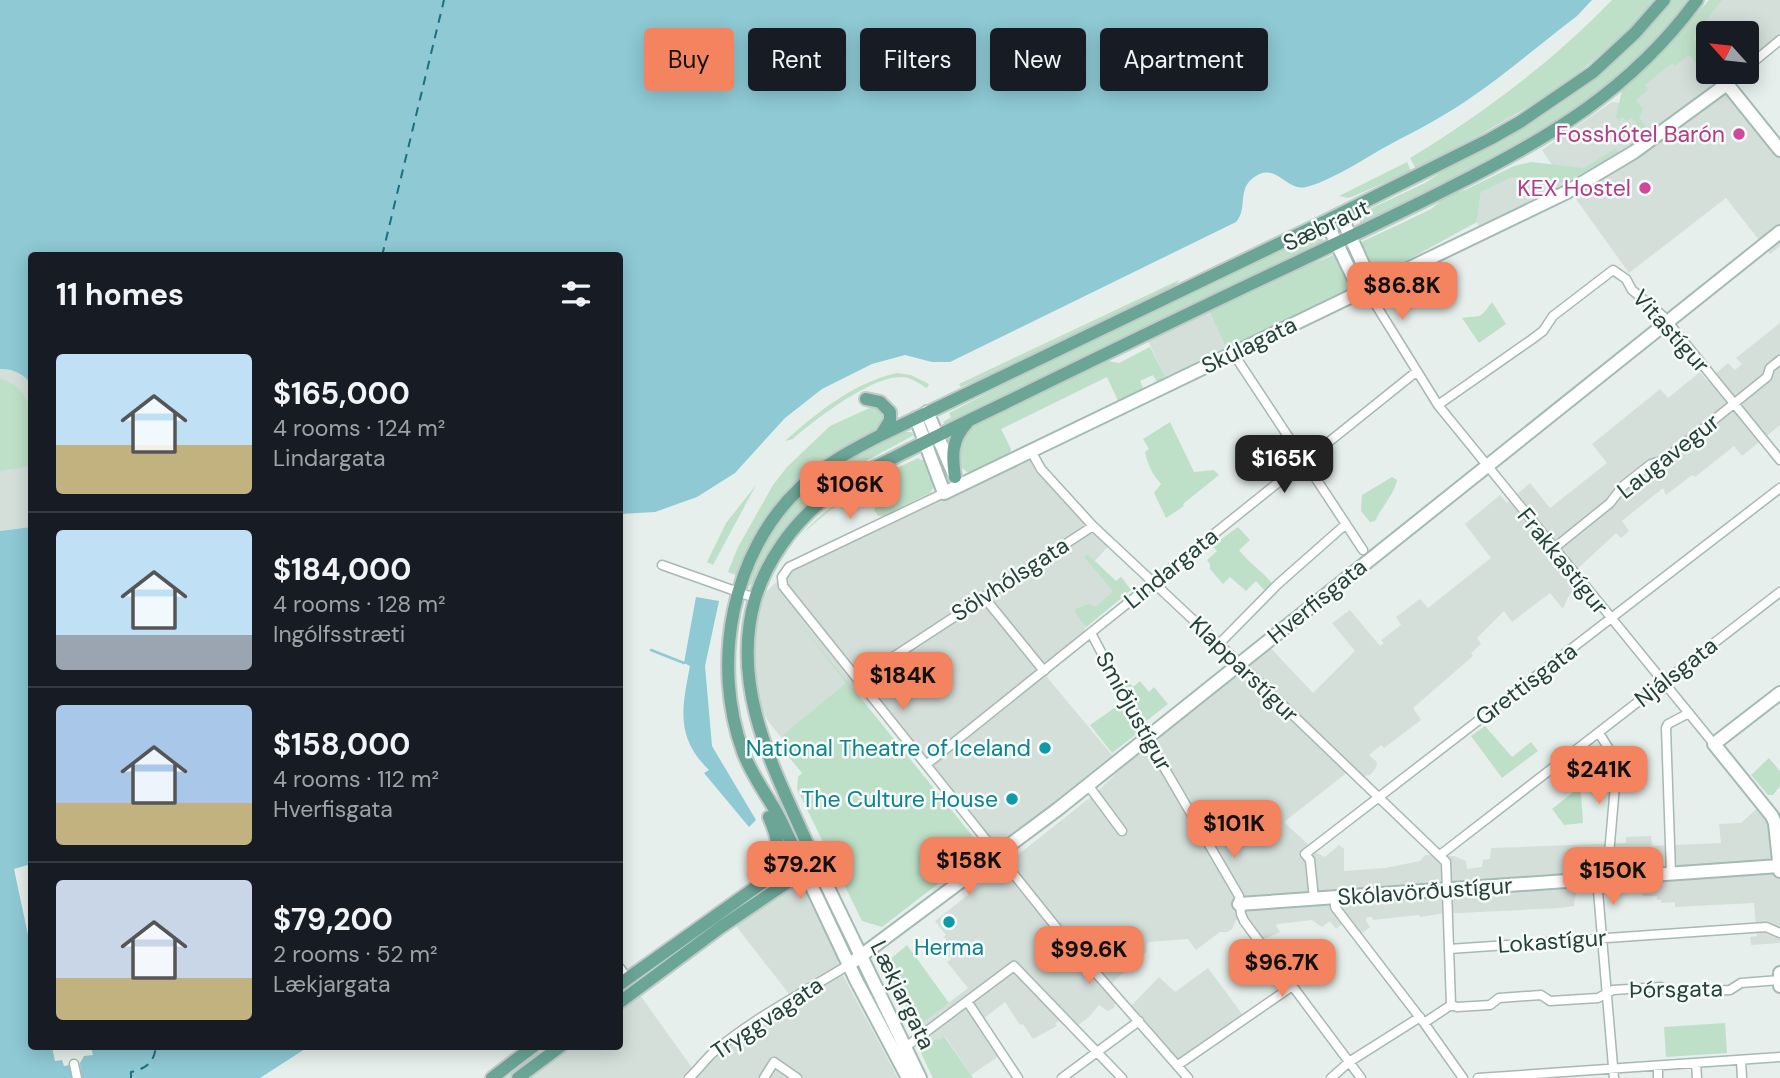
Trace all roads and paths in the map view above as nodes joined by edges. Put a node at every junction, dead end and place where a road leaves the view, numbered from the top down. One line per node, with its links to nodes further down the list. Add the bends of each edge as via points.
1 (1664, 0): 7 (main road, Sæbraut, via 1614,54 1566,92 1490,139)
2 (1697, 0): 10 (main road, Sæbraut, via 1650,55 1565,125)
3 (1780, 40): 4 (street)
4 (1759, 57)
5 (1727, 85): 6 (street); 12 (street, Skúlagata, via 1567,192)
6 (1780, 149)
7 (1340, 214): 8 (main road, Sæbraut); 10 (street, Frakkastígur)
8 (1326, 221): 11 (street, Frakkastígur); 20 (main road, Sæbraut)
9 (1780, 232): 13 (street, Hverfisgata)
10 (1351, 237): 11 (main road, Sæbraut); 12 (street, Frakkastígur, via 1366,271)
11 (1337, 244): 12 (street, Frakkastígur, via 1353,277); 21 (main road, Sæbraut)
12 (1366, 289): 14 (street, Skúlagata); 16 (street, Frakkastígur)
13 (1667, 321): 18 (street, Vitastígur); 19 (street, Vitastígur, via 1614,270 1553,316 1537,335); 28 (street, Hverfisgata)
14 (1233, 353): 25 (street, Skúlagata); 27 (street)
15 (1780, 360): 18 (street, Laugavegur, via 1767,377)
16 (1416, 372): 19 (street, Frakkastígur); 27 (street, Lindargata)
17 (866, 399): 22 (main road, via 889,409 890,420)
18 (1734, 403): 26 (street, Vitastígur); 34 (street, Laugavegur, via 1664,460 1651,464 1623,486 1610,503)
19 (1438, 405): 28 (street, Frakkastígur)
20 (921, 415): 22 (main road, Sæbraut); 23 (street); 24 (street)
21 (973, 418): 23 (main road, Sæbraut); 29 (main road, via 954,444)
22 (881, 435): 39 (main road, Sæbraut, via 830,463 785,503 757,545)
23 (937, 436): 24 (main road, Sæbraut); 29 (street)
24 (925, 442): 31 (street); 41 (main road, Sæbraut, via 848,481 821,501 779,549)
25 (1031, 451): 29 (street, Skúlagata); 33 (street, Klapparstígur, via 1041,470)
26 (1780, 460)
27 (1304, 461): 32 (street); 37 (street, Lindargata)
28 (1486, 465): 34 (street, Frakkastígur); 45 (street, Hverfisgata)
29 (957, 481): 31 (street, Skúlagata)
30 (1780, 488): 42 (street, Grettisgata)
31 (944, 492): 47 (street, Skúlagata, via 789,567 782,577 787,592)
32 (1346, 524): 35 (street); 44 (street)
33 (1093, 526): 37 (street, Klapparstígur); 40 (street, Sölvhólsgata)
34 (1553, 549): 42 (street, Frakkastígur)
35 (1363, 550)
36 (662, 565): 39 (street)
37 (1152, 582): 43 (street, Lindargata); 44 (street, Klapparstígur)
38 (1780, 592): 48 (street, Njálsgata)
39 (737, 593): 41 (street); 56 (main road, Sæbraut, via 729,693 743,751)
40 (983, 596): 46 (street); 47 (street, Sölvhólsgata)
41 (755, 598): 61 (main road, Sæbraut, via 747,652 755,713)
42 (1610, 619): 48 (street, Frakkastígur); 57 (street, Grettisgata)
43 (1091, 633): 46 (street, Lindargata); 52 (street, Smiðjustígur)
44 (1219, 643): 45 (street, Klapparstígur)
45 (1239, 663): 52 (street, Hverfisgata); 57 (street, Klapparstígur)
46 (1044, 671): 54 (street, Lindargata)
47 (858, 680): 54 (street)
48 (1663, 682): 50 (street, Frakkastígur); 51 (street, Njálsgata)
49 (1780, 693): 53 (street)
50 (1689, 713): 53 (street, Frakkastígur); 64 (street, via 1666,728)
51 (1599, 733): 60 (street, Njálsgata); 65 (street, via 1617,762)
52 (1146, 737): 55 (street, Hverfisgata); 70 (street, Smiðjustígur)
53 (1714, 744): 63 (street, Frakkastígur, via 1769,810 1775,823)
54 (927, 764): 59 (street)
55 (1088, 785): 58 (street); 59 (street, Hverfisgata)
56 (762, 793): 62 (main road); 66 (main road, via 779,846 776,864)
57 (1377, 798): 60 (street, Klapparstígur); 69 (street, Grettisgata, via 1305,854 1310,860)
58 (1122, 831)
59 (999, 855): 75 (street, Hverfisgata); 87 (street)
60 (1440, 855): 67 (street, via 1446,862)
61 (814, 859): 62 (main road); 75 (street, Lækjargata)
62 (802, 866): 66 (main road); 75 (street, Lækjargata); 81 (main road)
63 (1779, 869): 64 (street, Skólavörðustígur)
64 (1671, 873): 65 (street, Skólavörðustígur)
65 (1602, 878): 67 (street, Skólavörðustígur); 73 (street)
66 (766, 880): 71 (main road)
67 (1447, 890): 68 (street, Skólavörðustígur); 74 (street)
68 (1335, 898): 69 (street, Skólavörðustígur); 86 (street, via 1335,907)
69 (1314, 899): 70 (street, Skólavörðustígur)
70 (1240, 904): 80 (street, Smiðjustígur, via 1244,921)
71 (698, 928): 77 (main road); 81 (main road, via 692,940 639,979)
72 (1780, 933): 73 (street, Lokastígur, via 1766,927)
73 (1601, 937): 74 (street, Lokastígur); 82 (street)
74 (1449, 949): 85 (street)
75 (856, 960): 90 (street, Lækjargata); 100 (street, Tryggvagata, via 790,998 717,1049)
76 (1780, 973): 78 (street)
77 (623, 976)
78 (1780, 980): 79 (street); 82 (street, Þórsgata, via 1741,983 1730,990 1670,993 1661,987)
79 (1780, 986)
80 (1291, 987): 94 (street, Smiðjustígur); 97 (street)
81 (636, 990): 83 (main road)
82 (1605, 994): 85 (street, Þórsgata, via 1550,1001 1541,995 1499,998 1490,1005); 99 (street)
83 (623, 1000)
84 (967, 1001): 90 (street); 91 (street, via 1014,966); 108 (street)
85 (1451, 1005): 86 (street)
86 (1422, 1020): 94 (street); 114 (street)
87 (1139, 1021): 91 (street); 97 (street)
88 (529, 1050): 102 (main road)
89 (556, 1050): 103 (main road)
90 (900, 1051): 106 (street, Lækjargata); 107 (street, Lækjargata)
91 (1098, 1053): 109 (street); 110 (street)
92 (1780, 1057): 93 (street)
93 (1741, 1060): 95 (street); 118 (street)
94 (1349, 1062): 112 (street); 113 (street, Smiðjustígur)
95 (1696, 1063): 98 (street); 117 (street)
96 (74, 1064): 101 (street)
97 (1178, 1065): 111 (street)
98 (1658, 1066): 99 (street); 116 (street)
99 (1613, 1073): 115 (street)
100 (694, 1077)
101 (77, 1078)
102 (492, 1078)
103 (518, 1078)
104 (764, 1078): 105 (street, via 774,1062)
105 (797, 1078)
106 (908, 1078)
107 (920, 1078)
108 (1018, 1078)
109 (1062, 1078)
110 (1122, 1078)
111 (1188, 1078)
112 (1331, 1078)
113 (1361, 1078)
114 (1463, 1078)
115 (1478, 1078)
116 (1658, 1078)
117 (1697, 1078)
118 (1742, 1078)

